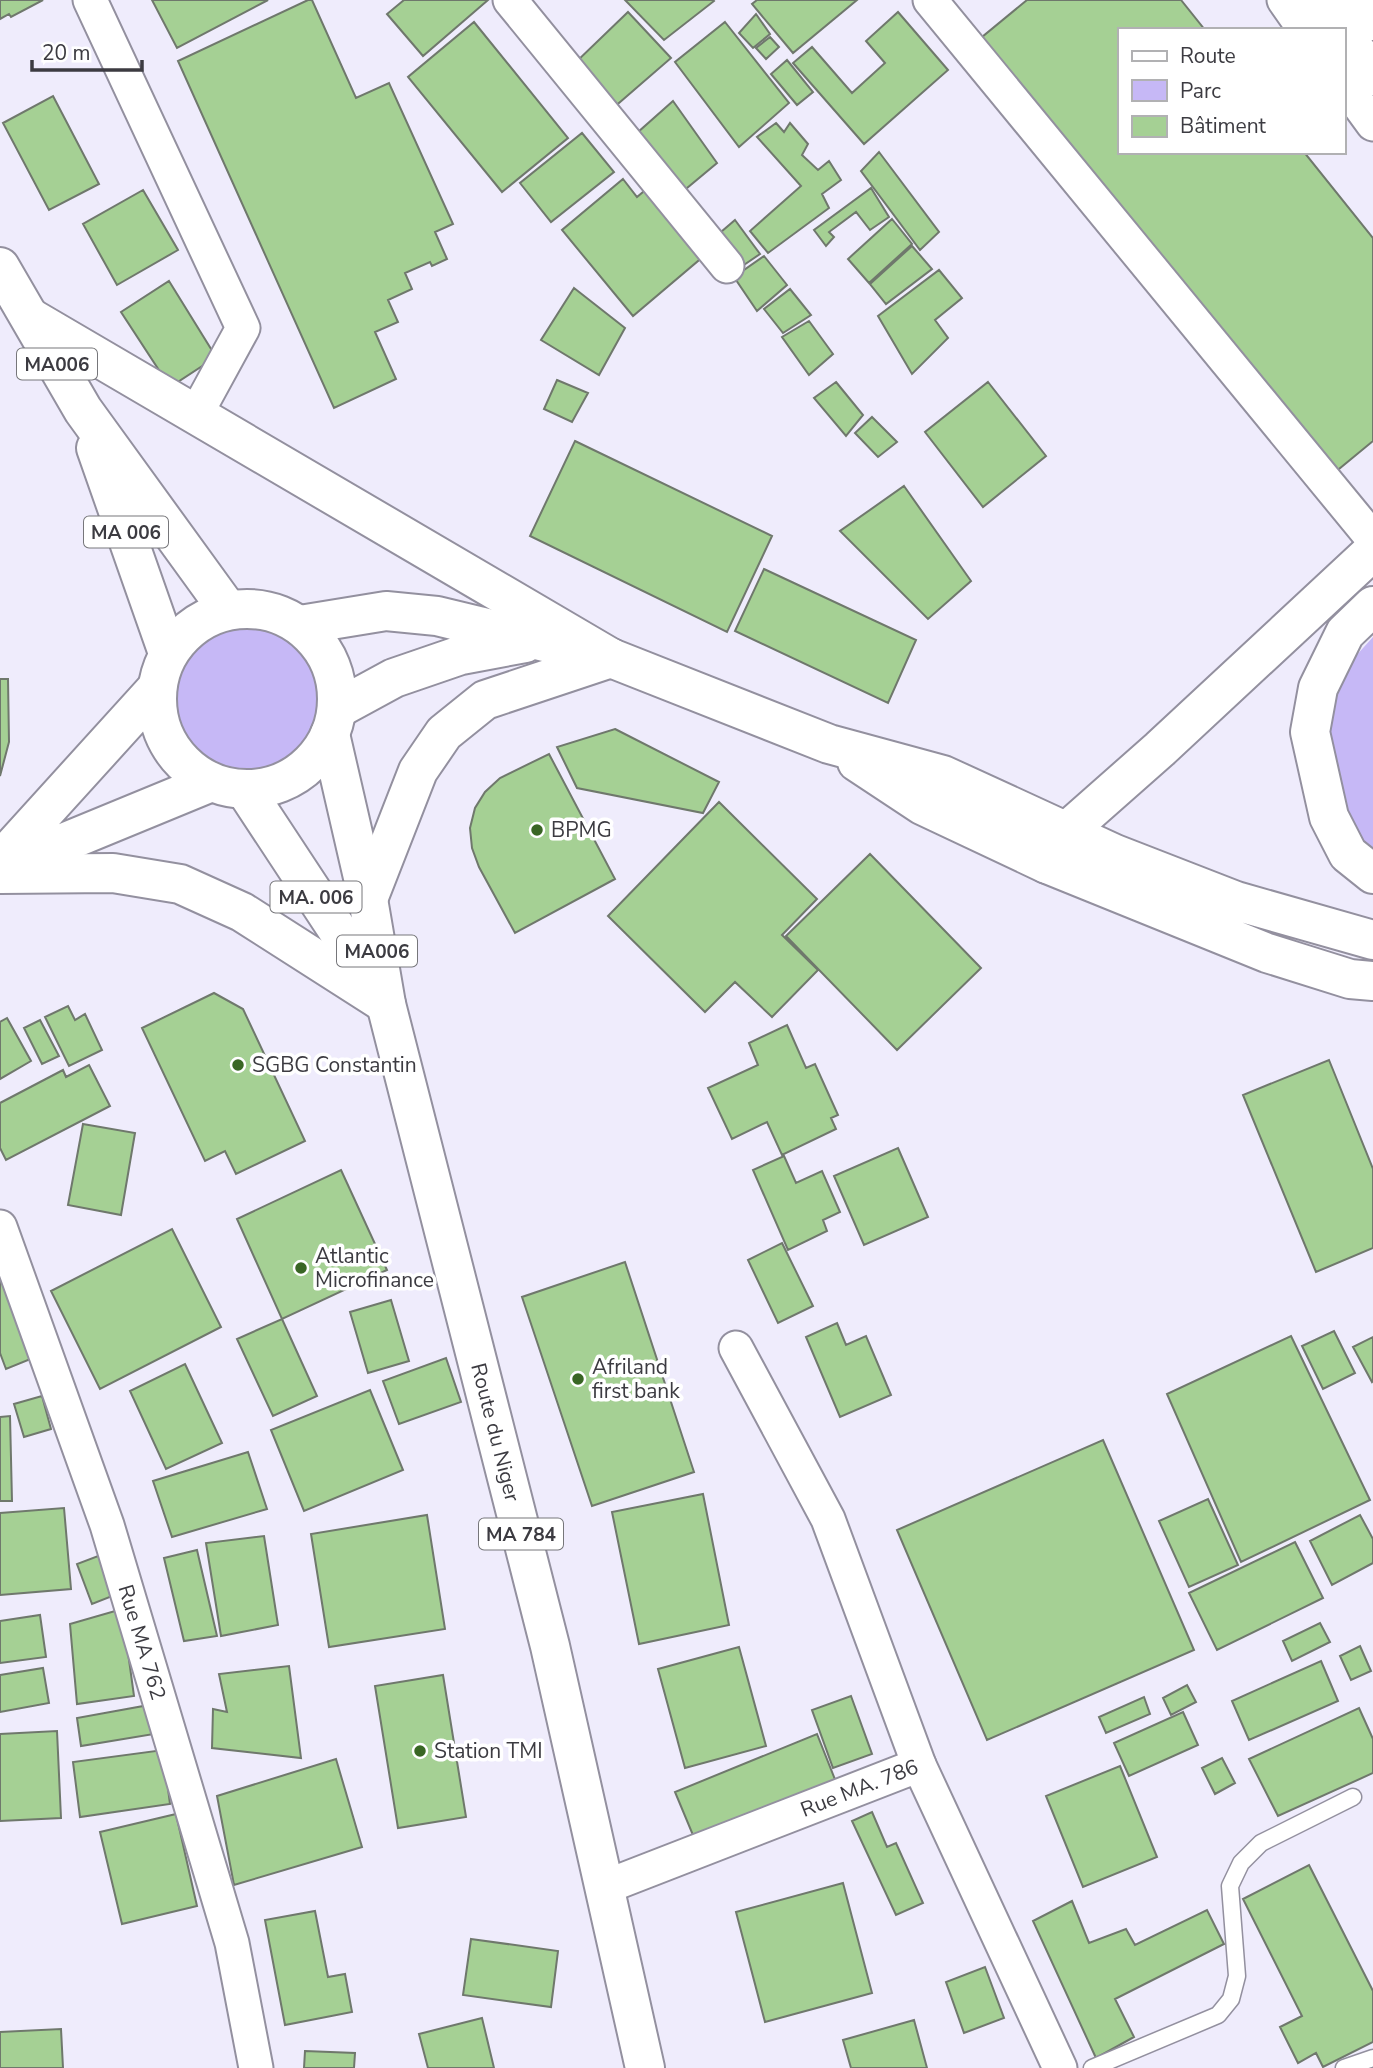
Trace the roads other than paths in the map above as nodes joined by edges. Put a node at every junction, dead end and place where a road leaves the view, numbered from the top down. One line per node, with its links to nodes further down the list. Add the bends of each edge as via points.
1 (90, 0): 18 (street, via 243,328)
2 (510, 0): 14 (street)
3 (930, 0): 19 (street)
4 (1284, 0): 8 (street)
5 (1322, 0): 9 (main road)
6 (1355, 0): 7 (main road)
7 (1373, 21)
8 (1304, 28)
9 (1341, 28)
10 (1345, 34): 11 (main road)
11 (1373, 76)
12 (1345, 86): 13 (street)
13 (1373, 124)
14 (727, 266)
15 (0, 267): 16 (main road)
16 (31, 318): 17 (main road, MA006); 18 (main road)
17 (83, 410): 22 (main road, MA 006); 25 (main road, MA 006)
18 (196, 414): 26 (main road)
19 (1373, 539)
20 (1373, 551): 32 (main road)
21 (1373, 606): 36 (main road, via 1345,633 1318,688 1310,732 1329,817 1348,854)
22 (228, 610): 23 (main road, via 254,608); 25 (main road, via 205,618 184,633)
23 (300, 625): 24 (main road, via 386,611 436,616); 28 (main road, via 322,649 335,677)
24 (539, 640): 26 (main road); 28 (main road, via 461,656 394,678)
25 (169, 653): 27 (main road)
26 (611, 658): 29 (main road); 37 (main road, via 485,700 443,733 418,771)
27 (156, 689): 30 (main road, via 158,718 168,745 185,767); 33 (main road)
28 (334, 722): 31 (main road, via 317,757 297,775 273,787); 37 (main road, Route du Niger / MA. 006)
29 (829, 744): 32 (main road, via 943,775); 34 (main road, via 922,804)
30 (209, 783): 31 (main road); 35 (main road)
31 (246, 791): 40 (main road, Route du Niger / MA. 006)
32 (1066, 832): 34 (main road); 38 (main road, via 1236,901)
33 (0, 861)
34 (1047, 864): 39 (main road, via 1267,953 1350,979)
35 (0, 872): 40 (main road, via 113,873 180,884 242,912)
36 (1373, 874)
37 (368, 899): 40 (main road, Route du Niger / MA006)
38 (1373, 940)
39 (1373, 981)
40 (386, 1004): 45 (main road, Route du Niger / MA 784, via 550,1646)
41 (0, 1227): 47 (street, Rue MA 762, via 107,1525 232,1943)
42 (736, 1348): 43 (street, via 828,1519)
43 (919, 1765): 45 (street, Rue MA. 786); 49 (street, Rue MA. 786)
44 (1353, 1797): 50 (lane, via 1261,1843 1241,1863 1230,1886 1237,1976 1231,1999 1218,2015)
45 (605, 1887): 48 (main road, Route du Niger / MA 784)
46 (1373, 2058): 51 (lane)
47 (256, 2068)
48 (645, 2068)
49 (1060, 2068)
50 (1092, 2068)
51 (1344, 2068)

